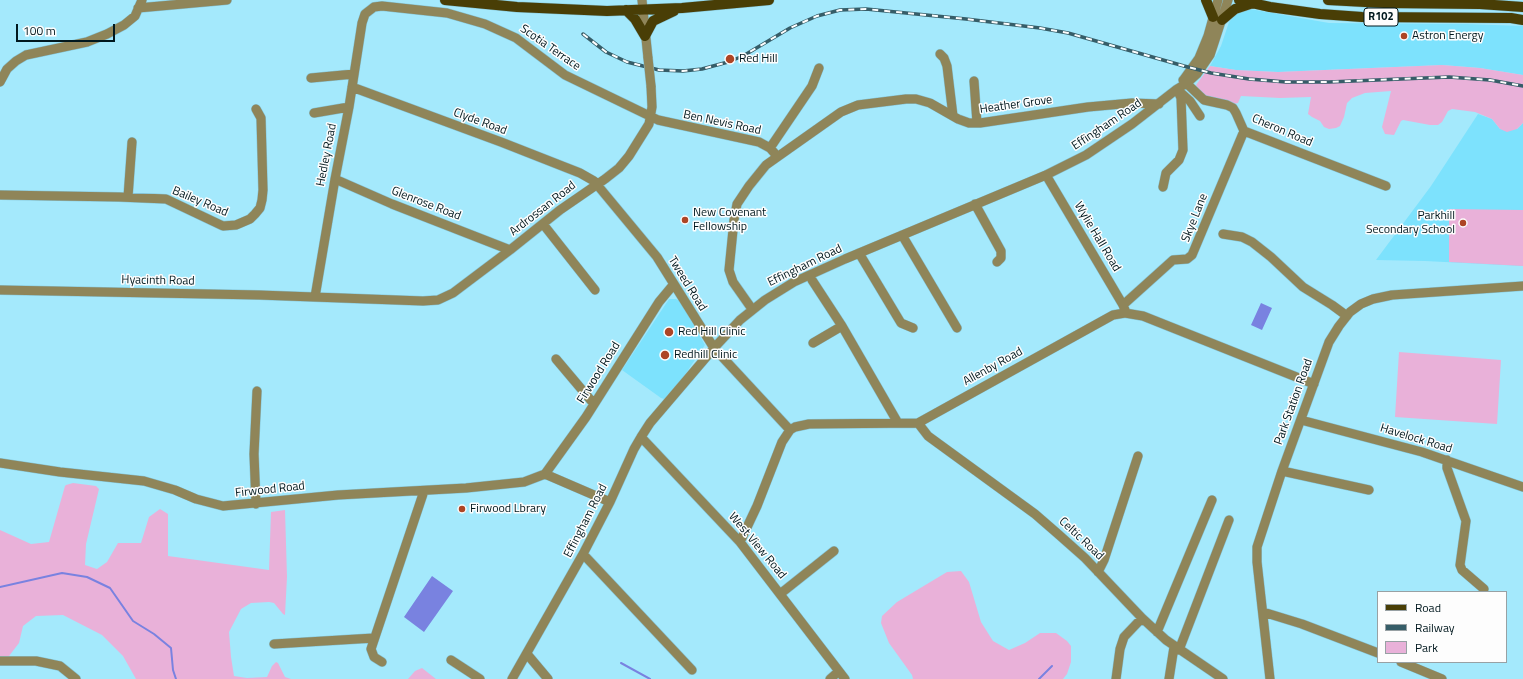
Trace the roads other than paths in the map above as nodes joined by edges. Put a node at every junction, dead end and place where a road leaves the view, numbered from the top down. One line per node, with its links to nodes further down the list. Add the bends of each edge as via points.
1 (227, 0): 9 (street)
2 (445, 0): 14 (main road, via 518,7)
3 (769, 0): 13 (main road)
4 (1206, 0): 16 (main road)
5 (1218, 0): 16 (street, Effingham Road)
6 (1228, 0): 16 (street, Effingham Road)
7 (1239, 0): 10 (main road, R102)
8 (1328, 0): 12 (main road, R102)
9 (138, 3): 24 (street, via 135,16 130,21 87,42 26,55 7,68)
10 (1253, 3): 16 (main road); 17 (main road, R102, via 1355,17)
11 (643, 5): 13 (main road); 14 (main road); 18 (street, Ardrossan Road)
12 (1523, 7)
13 (682, 8): 18 (main road, via 653,21)
14 (626, 10): 18 (main road)
15 (364, 17): 21 (street, Hedley Road); 34 (street, Scotia Terrace, via 371,9 382,6 447,13 485,24 516,38 565,75)
16 (1217, 19): 25 (street, Effingham Road, via 1210,55 1197,74)
17 (1523, 20)
18 (645, 36): 34 (street, Ardrossan Road, bridge, via 651,86)
19 (940, 54): 32 (street, via 947,66)
20 (819, 68): 38 (street, via 812,86)
21 (354, 74): 22 (street); 26 (street, Hedley Road)
22 (311, 78)
23 (974, 81): 35 (street)
24 (0, 82)
25 (1185, 82): 27 (street, Effingham Road); 36 (street, Cheron Road, via 1204,100 1233,108)
26 (352, 87): 29 (street, Hedley Road); 42 (street, Clyde Road, via 563,166)
27 (1179, 90): 28 (street, Effingham Road); 33 (street); 44 (street, via 1183,150 1179,160 1166,173)
28 (1159, 104): 35 (street, Heather Grove, via 1132,102); 40 (street, Effingham Road, via 1086,156)
29 (349, 107): 31 (street); 41 (street, Hedley Road)
30 (256, 109): 46 (street, Bailey Road, via 261,118 263,190 260,208 250,219 236,226 223,226 172,201)
31 (314, 113)
32 (953, 116): 35 (street, Heather Grove); 39 (street, Heather Grove, via 930,103 916,99 858,105 841,112)
33 (1200, 116)
34 (650, 117): 38 (street, Ben Nevis Road, via 679,126 759,142); 42 (street, Ardrossan Road, via 629,156 614,173)
35 (977, 123)
36 (1244, 131): 43 (street, Cheron Road); 61 (street, Skye Lane, via 1192,255 1187,260 1173,260)
37 (132, 142): 46 (street)
38 (770, 148): 39 (street, Ben Nevis Road)
39 (778, 156): 60 (street, via 759,172 740,199 734,220 729,270 733,282)
40 (1046, 175): 47 (street, Effingham Road); 61 (street, Wylie Hall Road)
41 (335, 179): 51 (street, Glenrose Road); 59 (street, Hedley Road)
42 (598, 184): 48 (street, Ardrossan Road); 55 (street, Tweed Road, via 652,251)
43 (1386, 186)
44 (1163, 187)
45 (0, 195): 46 (street, Bailey Road)
46 (128, 197)
47 (975, 204): 50 (street, Effingham Road); 53 (street, via 1001,251)
48 (543, 224): 51 (street, Ardrossan Road); 58 (street)
49 (1223, 234): 62 (street, via 1242,237 1252,242 1303,287)
50 (902, 235): 52 (street, Effingham Road); 65 (street)
51 (510, 250): 59 (street, Ardrossan Road, via 453,293 438,300)
52 (859, 253): 60 (street, Effingham Road, via 794,282); 64 (street, via 901,323)
53 (997, 262)
54 (812, 280): 63 (street)
55 (674, 284): 67 (street, Tweed Road); 71 (street, Firwood Road, via 639,332)
56 (1523, 286): 62 (street, Park Station Road, via 1392,295 1361,304)
57 (0, 290): 59 (street, Hyacinth Road)
58 (595, 290)
59 (315, 297)
60 (752, 309): 67 (street, Effingham Road)
61 (1124, 309): 69 (street, Allenby Road); 73 (street, Allenby Road)
62 (1347, 316): 69 (street, Park Station Road, via 1329,342)
63 (842, 326): 66 (street); 74 (street)
64 (913, 328)
65 (957, 328)
66 (813, 344)
67 (714, 348): 75 (street, Tweed Road); 76 (street, Effingham Road)
68 (556, 359): 71 (street)
69 (1314, 384): 72 (street, Park Station Road)
70 (257, 391): 87 (street, via 254,468)
71 (594, 404): 81 (street, Firwood Road)
72 (1301, 420): 78 (street, Havelock Road); 80 (street, Park Station Road)
73 (918, 422): 74 (street, Allenby Road); 92 (street, Celtic Road, via 928,436 1035,514)
74 (898, 423): 75 (street, Allenby Road, via 809,424)
75 (790, 430): 89 (street, via 782,442)
76 (641, 437): 86 (street, Effingham Road); 89 (street, West View Road)
77 (1138, 456): 92 (street)
78 (1447, 460): 82 (street, Havelock Road); 93 (street, via 1447,468 1466,521 1460,565 1462,570)
79 (0, 463): 87 (street, Firwood Road, via 144,481 223,506)
80 (1282, 471): 83 (street); 95 (street, Park Station Road, via 1257,547)
81 (545, 474): 84 (street, Firwood Road, via 511,484); 86 (street)
82 (1523, 487)
83 (1369, 490)
84 (424, 491): 87 (street, Firwood Road, via 338,495); 98 (street)
85 (1212, 500): 97 (street)
86 (610, 502): 91 (street, Effingham Road)
87 (256, 504)
88 (1229, 520): 100 (street)
89 (740, 542): 94 (street, West View Road)
90 (834, 551): 94 (street)
91 (583, 554): 102 (street, Effingham Road); 107 (street)
92 (1098, 572): 96 (street, Celtic Road)
93 (1484, 589)
94 (780, 594): 108 (street, West View Road)
95 (1263, 612): 101 (street); 118 (street, Park Station Road)
96 (1142, 618): 97 (street, Celtic Road); 115 (street, via 1124,637)
97 (1157, 632): 100 (street, Celtic Road)
98 (374, 638): 99 (street); 105 (street, via 372,652 374,657)
99 (274, 644)
100 (1177, 648): 116 (street); 117 (street, Celtic Road)
101 (1377, 653)
102 (527, 654): 111 (street, Effingham Road); 112 (street)
103 (0, 660): 109 (street, via 36,660 60,666)
104 (451, 660): 110 (street)
105 (382, 662)
106 (1403, 663): 119 (street)
107 (692, 670)
108 (839, 671): 113 (street); 114 (street, West View Road)
109 (76, 679)
110 (480, 679)
111 (512, 679)
112 (548, 679)
113 (830, 679)
114 (845, 679)
115 (1116, 679)
116 (1169, 679)
117 (1223, 679)
118 (1270, 679)
119 (1442, 679)

